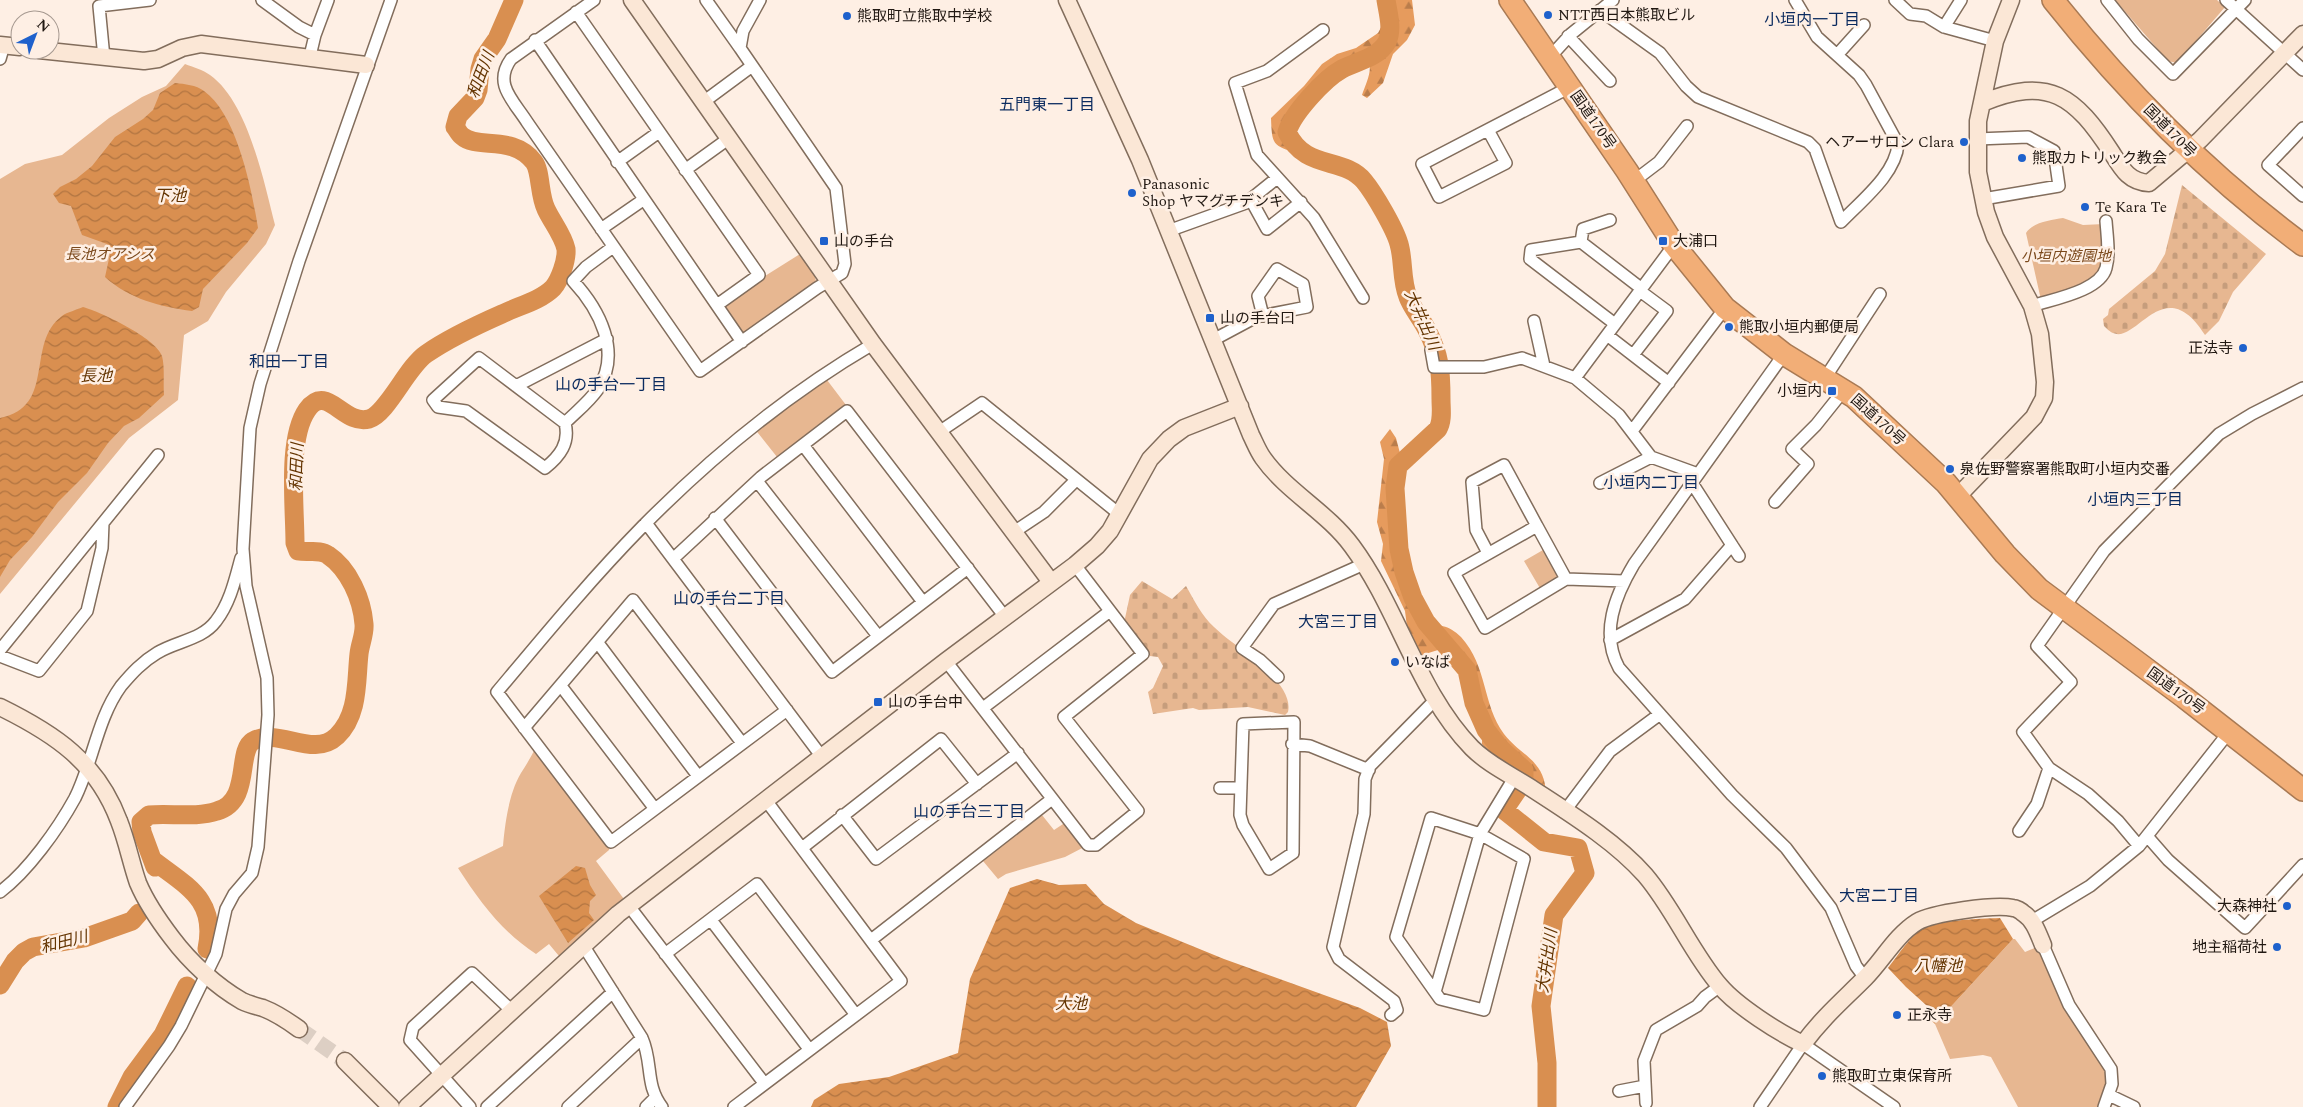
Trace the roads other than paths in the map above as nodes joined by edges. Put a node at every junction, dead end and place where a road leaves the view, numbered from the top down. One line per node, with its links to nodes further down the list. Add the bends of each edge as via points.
1 (150, 0): 37 (street, via 99,6)
2 (262, 0): 27 (street)
3 (328, 0): 27 (street)
4 (390, 0): 38 (street)
5 (594, 0): 22 (street)
6 (632, 0): 43 (street)
7 (706, 0): 31 (street)
8 (760, 0): 31 (street, via 743,31)
9 (1067, 0): 64 (street, via 1140,160)
10 (1510, 0): 36 (highway, 国道170号)
11 (1613, 0): 21 (street)
12 (1795, 0): 34 (street, via 1817,37)
13 (1895, 0): 24 (street, via 1910,14 1926,16)
14 (1962, 0): 24 (street)
15 (2010, 0): 30 (street)
16 (2053, 0): 51 (highway, 国道170号, via 2114,74)
17 (2107, 0): 20 (street, via 2138,39 2173,74)
18 (2226, 0): 20 (street)
19 (2245, 0): 20 (street)
20 (2236, 9): 33 (street)
21 (1600, 10): 28 (street); 34 (street, via 1660,53 1698,97 1808,142 1814,149 1841,222 1891,169 1898,144 1866,85)
22 (576, 12): 29 (street); 48 (street)
23 (1864, 25): 34 (street)
24 (1944, 27): 30 (street)
25 (1323, 30): 54 (street, via 1267,71 1235,83 1257,155)
26 (2303, 34): 33 (street)
27 (315, 35): 35 (street)
28 (1568, 36): 36 (street); 41 (street)
29 (535, 40): 52 (street); 63 (street, via 511,58 503,70 503,81 527,122)
30 (1995, 41): 44 (street)
31 (740, 48): 39 (street)
32 (60, 53): 37 (street)
33 (2284, 53): 40 (street); 51 (street, via 2200,140)
34 (1836, 55)
35 (310, 56): 37 (street, via 201,44 158,59); 38 (street)
36 (1550, 57): 42 (highway, 国道170号)
37 (104, 58)
38 (366, 65): 114 (street, via 260,384 248,443)
39 (752, 66): 43 (street); 69 (street, via 836,188 845,264 842,273)
40 (2303, 70)
41 (1610, 81)
42 (1570, 87): 47 (street); 55 (highway, 国道170号)
43 (702, 102): 49 (street)
44 (1982, 103): 50 (street); 51 (street, via 2026,89 2053,93 2088,120 2128,175 2137,182 2149,183)
45 (1687, 126): 55 (street, via 1659,162)
46 (2303, 128): 56 (street, via 2268,165)
47 (1488, 130): 47 (street, via 1422,164 1438,197 1506,163)
48 (659, 132): 52 (street); 53 (street)
49 (728, 139): 53 (street); 69 (street)
50 (1977, 139): 57 (street); 57 (street, via 2028,137 2042,143 2054,151 2059,186)
51 (2187, 149): 67 (highway, 国道170号)
52 (617, 162): 58 (street)
53 (685, 170): 73 (street, via 758,275)
54 (1277, 178): 59 (street); 60 (street)
55 (1634, 181): 66 (highway, 国道170号)
56 (2303, 196)
57 (1983, 198): 74 (street, via 1995,236)
58 (643, 200): 63 (street); 73 (street)
59 (1251, 200): 60 (street, via 1267,229); 64 (street)
60 (1301, 202): 72 (street)
61 (1610, 220): 65 (street, via 1583,229)
62 (2106, 221): 74 (street, via 2108,253 2106,270 2100,277 2092,286)
63 (601, 229): 68 (street)
64 (1168, 231): 81 (street)
65 (1581, 242): 70 (street); 78 (street, via 1532,250 1530,259)
66 (1674, 245): 70 (street); 75 (highway, 国道170号)
67 (2303, 245)
68 (613, 247): 80 (street, via 573,280 597,312); 82 (street, via 700,371)
69 (828, 281): 82 (street); 83 (street)
70 (1641, 290): 78 (street); 86 (street, via 1667,312)
71 (1880, 294): 89 (street)
72 (1363, 298)
73 (717, 306): 82 (street)
74 (2032, 306): 105 (street, via 2040,334 2046,382 2043,403 2034,418)
75 (1725, 308): 85 (highway, 国道170号); 90 (street)
76 (1263, 316): 76 (street, via 1307,307 1302,284 1276,269 1258,296); 81 (street)
77 (1534, 322): 87 (street)
78 (1615, 324): 79 (street)
79 (1607, 335): 86 (street); 88 (street)
80 (607, 339): 91 (street); 95 (street, via 608,355 598,388)
81 (1213, 340): 94 (street)
82 (742, 342)
83 (873, 344): 97 (street); 110 (street, via 754,428)
84 (1431, 350): 87 (street, via 1440,366 1484,367 1522,358)
85 (1784, 354): 89 (highway, 国道170号); 101 (street)
86 (1633, 355): 90 (street)
87 (1544, 366): 88 (street)
88 (1575, 378): 96 (street, via 1619,415)
89 (1825, 378): 93 (highway, 国道170号)
90 (1669, 383): 96 (street)
91 (516, 386): 95 (street); 95 (street, via 479,358 433,400 438,407 466,411 545,468 560,457 567,431)
92 (2303, 388): 125 (street, via 2219,434 2104,551)
93 (1844, 390): 105 (highway, 国道170号); 106 (street, via 1792,449 1808,464)
94 (1240, 406): 107 (street, via 1184,428 1169,439 1150,459); 118 (street, via 1262,457 1352,545)
95 (565, 423)
96 (1632, 431): 100 (street)
97 (939, 432): 102 (street, via 982,403); 112 (street)
98 (803, 445): 103 (street); 120 (street, via 847,411); 124 (street)
99 (158, 455): 109 (street)
100 (1651, 457): 101 (street); 104 (street)
101 (1695, 479): 113 (street); 122 (street)
102 (1076, 480): 107 (street); 112 (street, via 1044,512)
103 (757, 481): 108 (street); 128 (street)
104 (1600, 483)
105 (1958, 496): 125 (highway, 国道170号, via 2024,575)
106 (1775, 502)
107 (1118, 513): 119 (street, via 1110,531)
108 (715, 518): 117 (street); 128 (street, via 832,672)
109 (103, 523): 131 (street); 132 (street, via 102,548 87,611 39,671)
110 (646, 524): 117 (street); 141 (street, via 497,692)
111 (1537, 526): 115 (street); 115 (street, via 1504,465 1472,482 1476,530); 121 (street)
112 (1014, 532): 123 (street)
113 (1732, 545): 116 (street); 129 (street, via 1685,599)
114 (243, 549): 147 (street, via 227,604 215,622 200,635 157,653 136,668 108,709); 175 (street, via 246,586 267,678 268,715 258,847 252,873 226,908)
115 (1488, 553): 121 (street, via 1454,572 1485,628)
116 (1739, 556)
117 (674, 558): 139 (street)
118 (1364, 564): 134 (street, via 1274,604 1242,648); 136 (street)
119 (1076, 565): 123 (street); 126 (street)
120 (968, 568): 124 (street); 127 (street)
121 (1566, 579): 122 (street)
122 (1624, 581): 129 (street, via 1611,614)
123 (1052, 582): 127 (street)
124 (923, 602): 128 (street)
125 (2064, 609): 142 (highway, 国道170号); 148 (street, via 2037,646 2071,682 2023,732)
126 (1110, 611): 138 (street); 157 (street, via 1143,654 1064,718 1138,810 1096,845 1088,845)
127 (1005, 616): 133 (street)
128 (878, 636)
129 (1610, 640): 140 (street, via 1612,655 1620,668)
130 (598, 642): 135 (street); 143 (street, via 633,600); 150 (street)
131 (0, 650)
132 (0, 656)
133 (946, 661): 138 (street); 146 (street)
134 (1278, 677)
135 (561, 686): 141 (street); 158 (street)
136 (1436, 699): 149 (street); 151 (street, via 1473,750)
137 (0, 707): 147 (street, via 64,744)
138 (984, 708): 145 (street)
139 (787, 710): 143 (street); 146 (street)
140 (1660, 714): 159 (street, via 1610,751); 176 (street, via 1732,795 1786,848 1814,884 1831,908 1856,966)
141 (524, 728): 158 (street, via 611,842)
142 (2229, 732): 155 (highway, 国道170号); 163 (street)
143 (742, 743): 150 (street)
144 (1292, 744): 149 (street, via 1310,746); 154 (street, via 1294,722 1243,724); 154 (street, via 1293,853 1269,869 1243,825 1240,815)
145 (1018, 753): 152 (street); 157 (street)
146 (822, 757): 156 (street)
147 (87, 764): 167 (street, via 75,798 34,860); 175 (street, via 107,795 139,885 153,911 173,939)
148 (2048, 768): 161 (street, via 2037,804); 164 (street, via 2094,799)
149 (1369, 770): 182 (street, via 1365,778 1364,814 1333,947 1339,959 1394,1001 1397,1010)
150 (698, 776): 158 (street)
151 (1514, 778): 159 (street); 162 (street)
152 (977, 784): 160 (street, via 876,859); 160 (street, via 941,739)
153 (1220, 788): 154 (street)
154 (1242, 788)
155 (2303, 790)
156 (765, 799): 165 (street); 168 (street)
157 (1052, 799): 171 (street)
158 (655, 809)
159 (1564, 812): 177 (street, via 1595,831 1645,875)
160 (842, 815): 165 (street)
161 (2019, 831)
162 (1480, 834): 179 (street); 179 (street, via 1431,818 1396,937); 179 (street, via 1524,859 1484,1010 1440,999)
163 (2147, 836): 164 (street); 166 (street, via 2168,860 2245,928)
164 (2139, 846): 170 (street, via 2090,886)
165 (802, 848): 171 (street)
166 (2303, 865)
167 (0, 892)
168 (629, 906): 172 (street); 174 (street)
169 (711, 920): 174 (street); 181 (street, via 757,884); 186 (street)
170 (2032, 921): 173 (street); 176 (street, via 2014,908 1992,907 1930,917 1916,922 1907,930)
171 (871, 940): 181 (street, via 901,981)
172 (583, 945): 178 (street); 180 (street)
173 (2043, 945): 192 (street, via 2069,1006 2111,1069)
174 (665, 954): 189 (street)
175 (208, 975): 183 (street, via 244,1002 282,1017); 195 (street, via 169,1046)
176 (1865, 978): 185 (street, via 1820,1020)
177 (1720, 986): 185 (street, via 1757,1016); 190 (street, via 1697,1006 1656,1030 1644,1061)
178 (613, 992): 184 (street); 199 (street)
179 (1435, 992)
180 (512, 1011): 188 (street); 188 (street, via 472,973 446,995 413,1028 410,1040)
181 (856, 1015): 186 (street)
182 (1391, 1015)
183 (299, 1029)
184 (642, 1038): 193 (street, via 648,1052 650,1080); 200 (street)
185 (1803, 1044): 203 (street); 204 (street)
186 (809, 1048): 189 (street)
187 (344, 1062): 196 (street)
188 (443, 1076): 197 (street); 198 (street)
189 (764, 1083): 202 (street)
190 (1645, 1086): 191 (street); 194 (street)
191 (1619, 1091)
192 (2109, 1095): 205 (street); 206 (street)
193 (659, 1102): 201 (street)
194 (1646, 1103)
195 (125, 1107)
196 (391, 1107)
197 (407, 1107)
198 (470, 1107)
199 (487, 1107)
200 (568, 1107)
201 (646, 1107)
202 (734, 1107)
203 (1760, 1107)
204 (1894, 1107)
205 (2104, 1107)
206 (2134, 1107)

